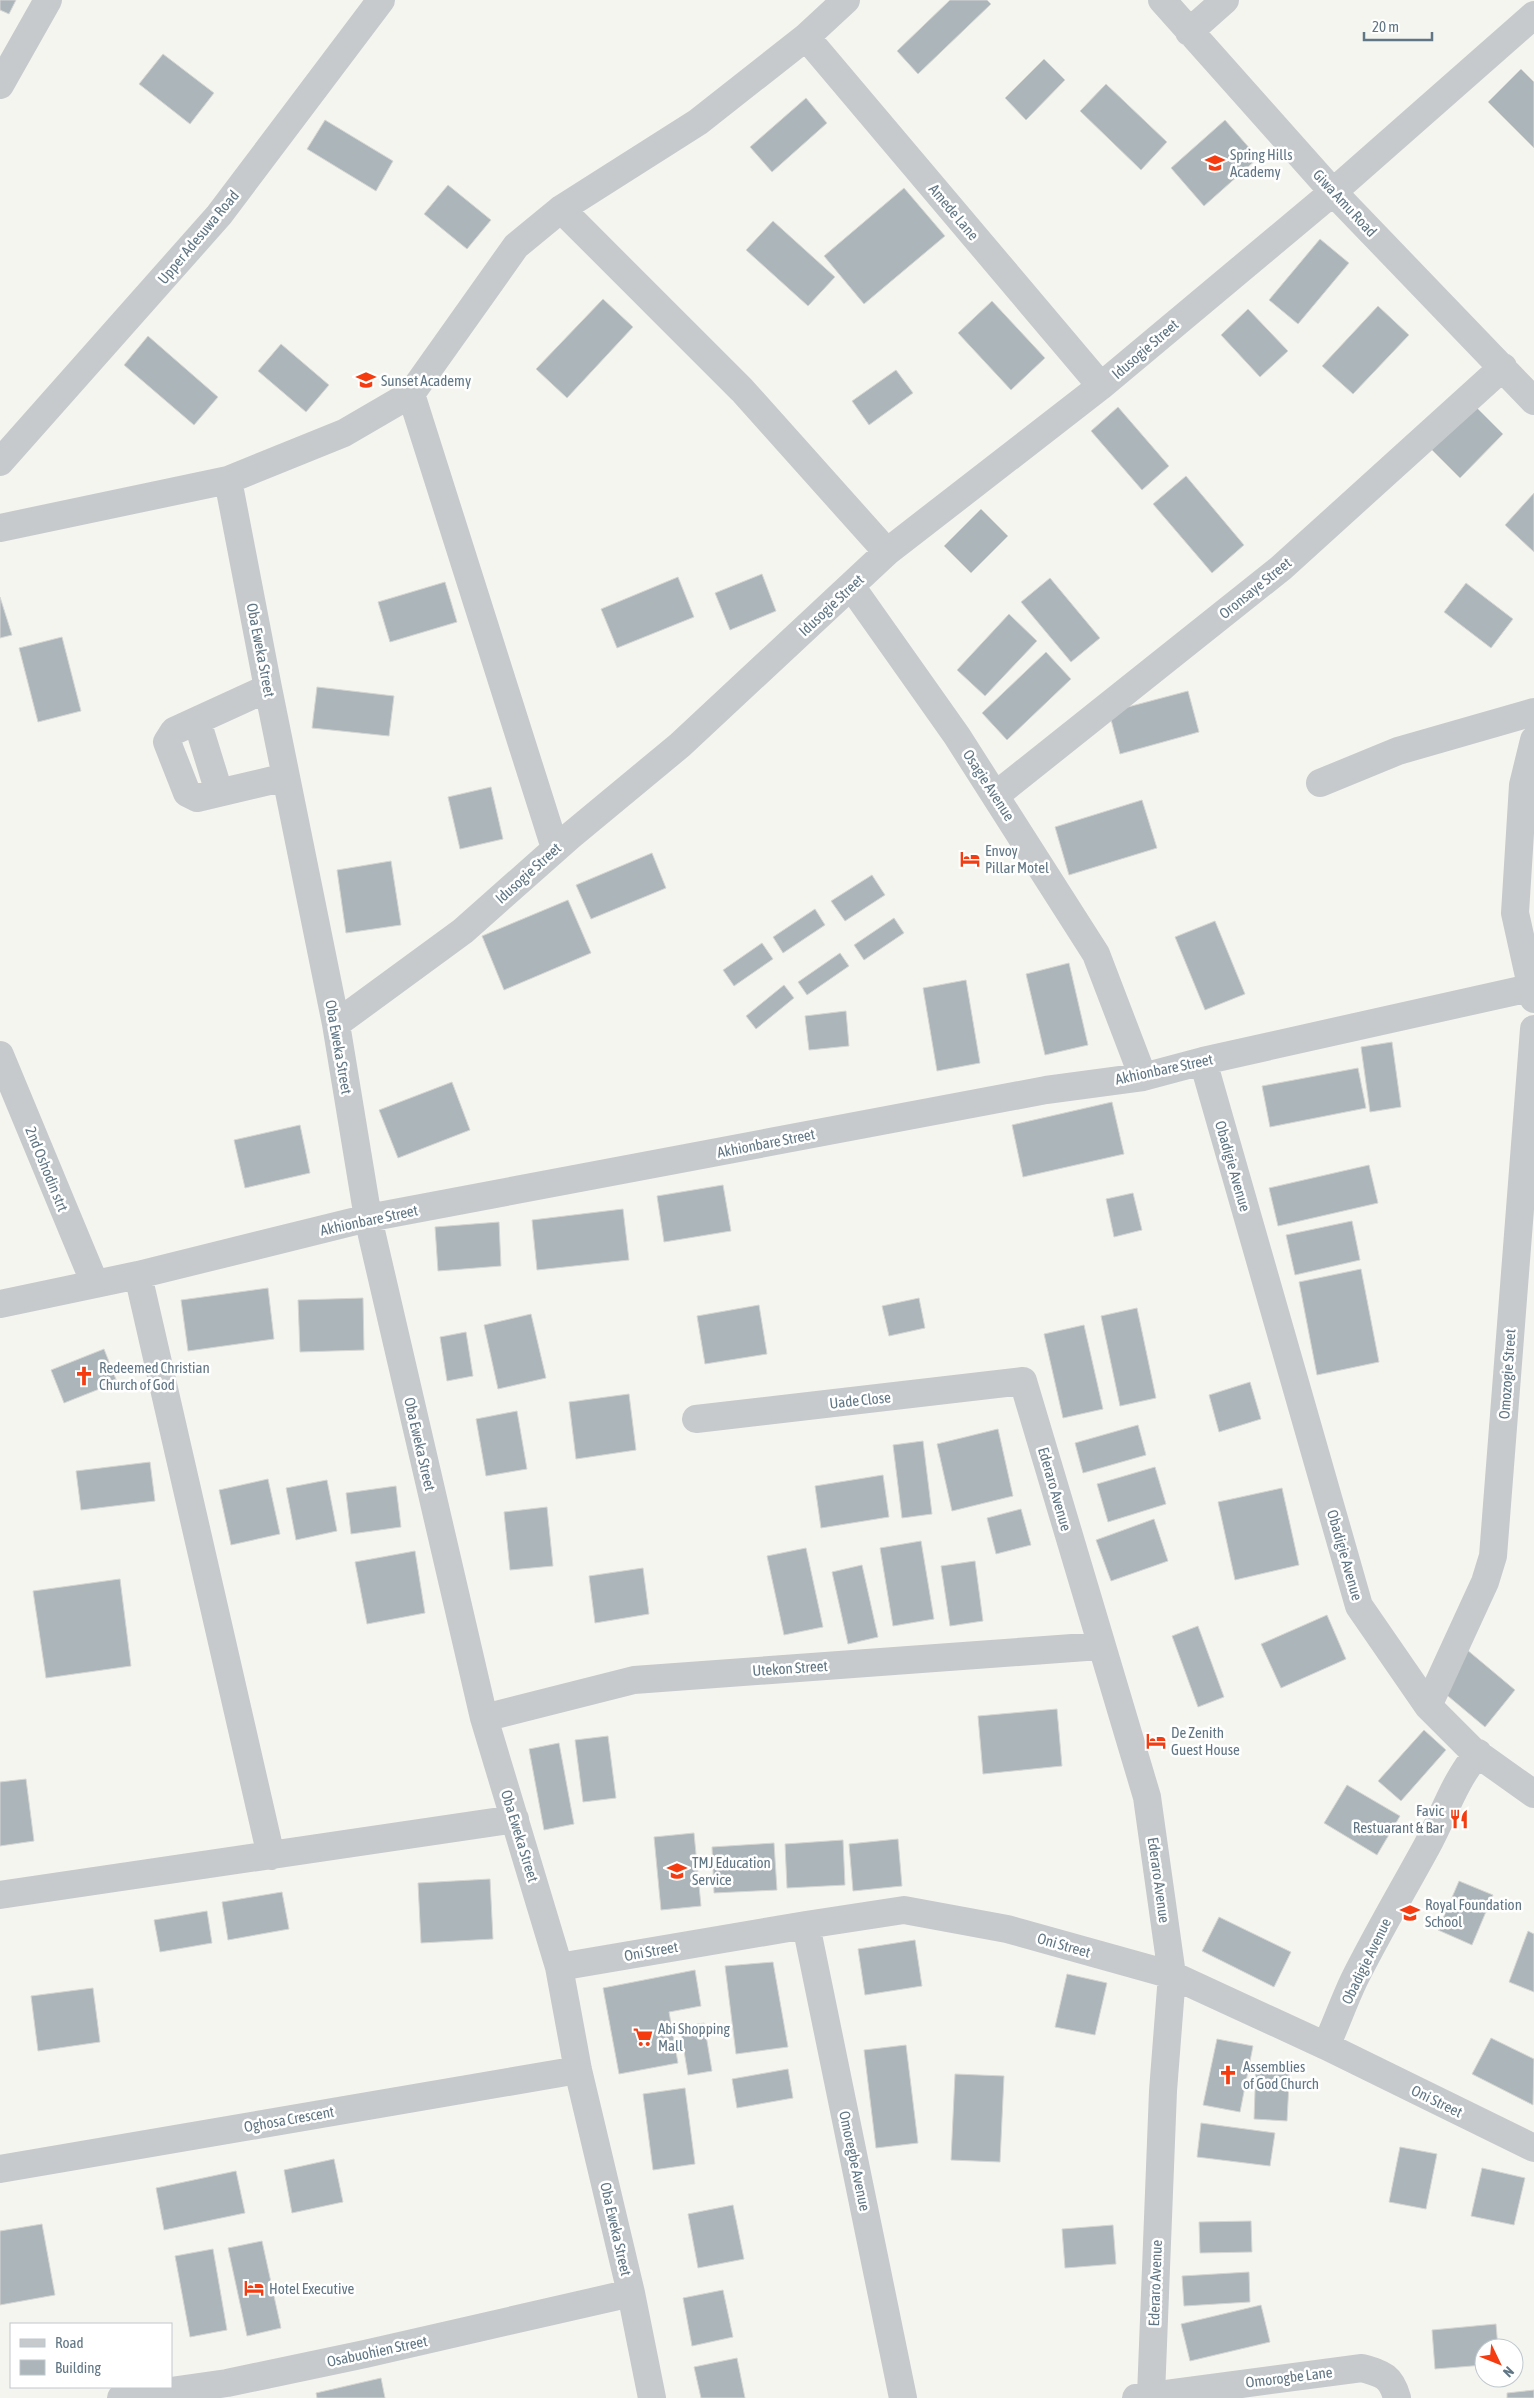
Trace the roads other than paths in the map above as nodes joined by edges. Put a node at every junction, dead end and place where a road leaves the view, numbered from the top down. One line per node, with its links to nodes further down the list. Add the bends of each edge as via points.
1 (48, 0): 9 (street)
2 (381, 0): 16 (street, Upper Adesuwa Road, via 219,215)
3 (846, 0): 8 (street)
4 (1162, 0): 7 (street, Giwa Amu Road)
5 (1225, 0): 7 (street)
6 (1534, 15): 10 (street, Idusogie Street)
7 (1189, 32): 10 (street, Giwa Amu Road)
8 (806, 37): 11 (street, via 698,122); 13 (street, Amede Lane)
9 (0, 85)
10 (1333, 192): 12 (street, Giwa Amu Road); 13 (street, Idusogie Street)
11 (561, 209): 14 (street, via 516,246); 19 (street, via 742,390)
12 (1503, 367): 15 (street, Giwa Amu Road); 26 (street, Oronsaye Street, via 1282,568)
13 (1101, 386): 19 (street, Idusogie Street)
14 (411, 394): 17 (street, via 344,434); 27 (street, via 556,848)
15 (1534, 401)
16 (0, 462)
17 (228, 480): 18 (street); 21 (street, Oba Eweka Street)
18 (0, 528)
19 (888, 552): 20 (street, Idusogie Street)
20 (851, 586): 26 (street, Osagie Avenue); 27 (street, Idusogie Street, via 680,745)
21 (268, 688): 24 (street, Oba Eweka Street); 24 (street, via 196,721 219,792)
22 (1534, 712): 25 (street, via 1398,751)
23 (1534, 740): 28 (street, via 1523,785 1515,913)
24 (286, 777): 29 (street, Oba Eweka Street)
25 (1320, 783)
26 (996, 795): 33 (street, Osagie Avenue, via 1096,954)
27 (569, 837): 29 (street, Idusogie Street, via 463,931)
28 (1533, 991): 32 (street, Akhionbare Street)
29 (336, 1024): 34 (street, Oba Eweka Street)
30 (1534, 1029): 41 (street, Omozogie Street, via 1493,1556 1485,1582)
31 (0, 1055): 36 (street, 2nd Oshodin strt)
32 (1203, 1061): 33 (street, Akhionbare Street); 41 (street, Obadigie Avenue, via 1359,1606)
33 (1143, 1076): 34 (street, Akhionbare Street, via 1046,1090)
34 (368, 1218): 35 (street, Akhionbare Street); 42 (street, Oba Eweka Street)
35 (138, 1275): 36 (street, Akhionbare Street); 46 (street)
36 (95, 1284): 37 (street, Akhionbare Street)
37 (0, 1304)
38 (1023, 1381): 39 (street, Uade Close); 40 (street, Ederaro Avenue)
39 (696, 1418)
40 (1100, 1646): 42 (street, Utekon Street, via 634,1680); 50 (street, Ederaro Avenue, via 1147,1797)
41 (1428, 1706): 43 (street, Obadigie Avenue)
42 (484, 1718): 45 (street, Oba Eweka Street)
43 (1478, 1753): 44 (street); 51 (street, Obadigie Avenue, via 1452,1792 1428,1845 1354,1980)
44 (1534, 1794)
45 (515, 1819): 46 (street); 49 (street, Oba Eweka Street)
46 (271, 1856): 47 (street)
47 (0, 1896)
48 (806, 1925): 49 (street, Oni Street); 50 (street, Oni Street, via 904,1910 1007,1929); 59 (street, Omoregbe Avenue)
49 (559, 1967): 52 (street, Oba Eweka Street)
50 (1172, 1975): 51 (street, Oni Street); 56 (street, Ederaro Avenue)
51 (1326, 2046): 53 (street, Oni Street)
52 (578, 2070): 54 (street, Oghosa Crescent); 55 (street, Oba Eweka Street)
53 (1534, 2148)
54 (0, 2169)
55 (631, 2293): 57 (street, Osabuohien Street, via 227,2383); 58 (street, Oba Eweka Street)
56 (1143, 2397): 60 (street, Omorogbe Lane, via 1362,2368 1385,2375)
57 (121, 2398)
58 (652, 2398)
59 (903, 2398)
60 (1398, 2398)

